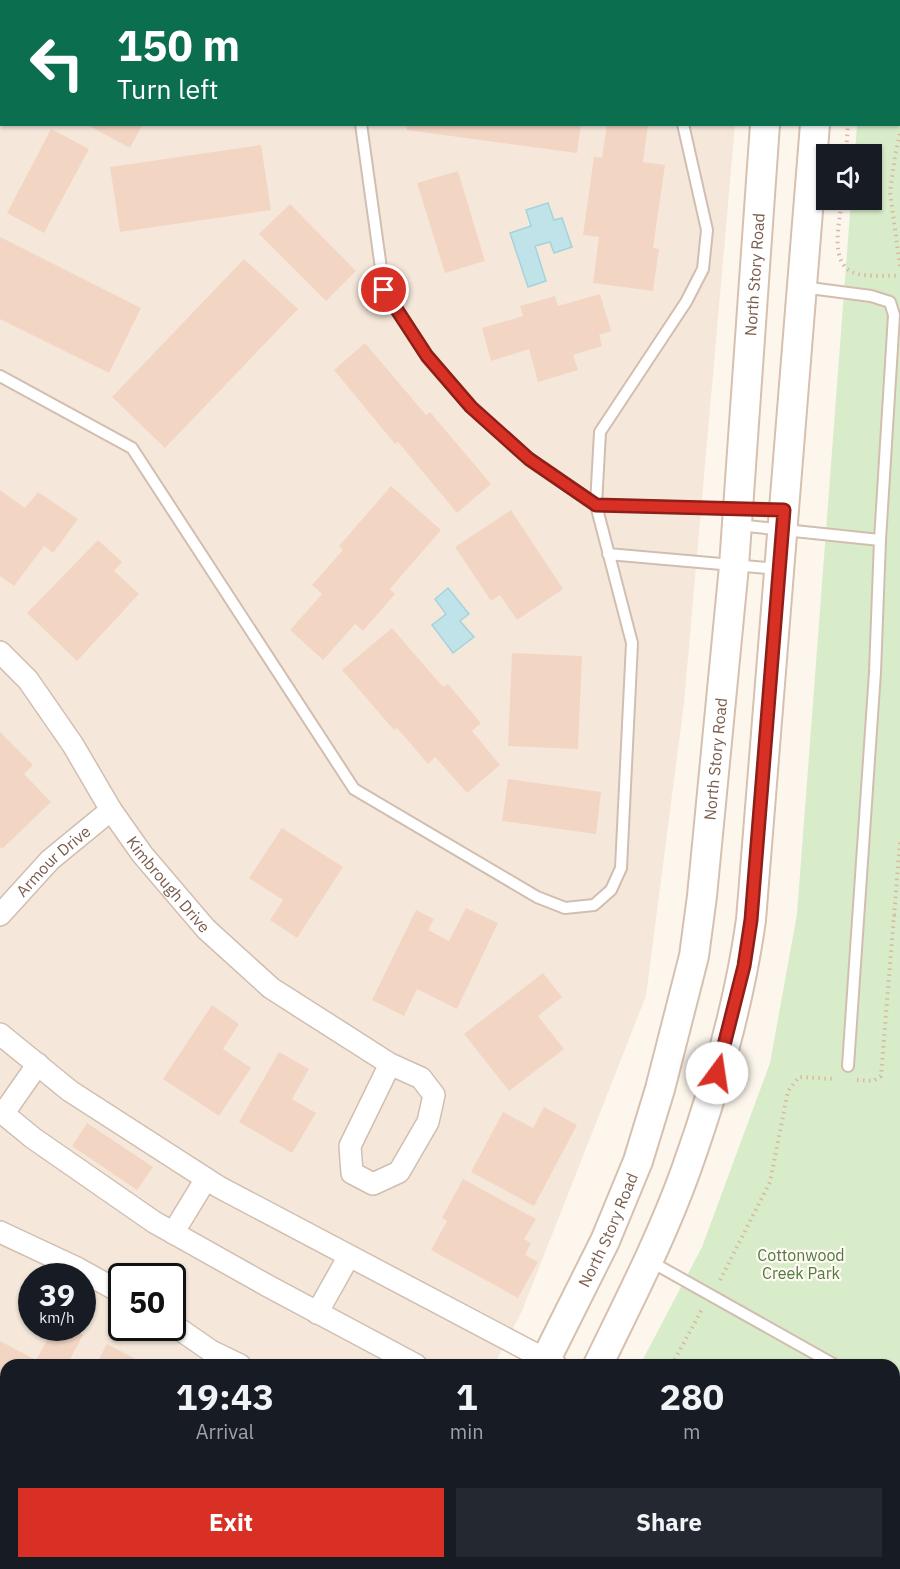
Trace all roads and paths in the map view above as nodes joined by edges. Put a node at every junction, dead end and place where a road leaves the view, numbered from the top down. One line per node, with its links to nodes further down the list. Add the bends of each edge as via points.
1 (362, 126): 13 (lane, via 384,290 427,356 471,407 529,459)
2 (683, 126): 13 (lane, via 708,230 704,269 600,432)
3 (765, 126): 14 (main road, North Story Road)
4 (814, 126): 11 (main road)
5 (848, 126): 7 (path)
6 (900, 134): 9 (path, via 890,192)
7 (847, 144)
8 (841, 210): 10 (path, via 837,254 843,266 856,274)
9 (900, 266)
10 (900, 276)
11 (801, 287): 15 (main road); 16 (lane, via 890,302 894,315)
12 (0, 376): 17 (lane, via 132,448 354,789 537,897 565,908 594,905 611,890 621,868 633,643)
13 (596, 505): 14 (lane); 17 (lane)
14 (737, 518): 15 (lane); 15 (lane); 18 (main road, North Story Road)
15 (783, 520): 16 (lane); 19 (main road)
16 (880, 540): 30 (lane, via 875,672)
17 (608, 554): 18 (lane)
18 (734, 566): 19 (lane); 37 (main road, North Story Road, via 694,956 638,1161)
19 (779, 569): 39 (main road, via 744,966 696,1138)
20 (0, 652): 21 (street, Kimbrough Drive, via 28,680)
21 (111, 810): 24 (street, Armour Drive, via 50,860); 28 (street, Kimbrough Drive, via 142,854 206,929 271,988)
22 (900, 842): 23 (path)
23 (898, 888): 25 (path)
24 (0, 915)
25 (894, 915): 26 (path); 32 (path, via 881,1076 873,1081)
26 (900, 916)
27 (0, 1034): 29 (street)
28 (390, 1064): 28 (street, Kimbrough Drive, via 350,1146 352,1173 373,1184 399,1172 428,1122 434,1095 421,1078)
29 (38, 1065): 33 (street); 34 (street, via 70,1091)
30 (848, 1066)
31 (841, 1079): 41 (path, via 799,1077 788,1091 770,1182)
32 (852, 1080)
33 (2, 1112): 36 (street, via 33,1138)
34 (206, 1179): 36 (street); 38 (street)
35 (0, 1232): 40 (street)
36 (173, 1233): 42 (street)
37 (605, 1241): 39 (main road); 47 (main road, North Story Road)
38 (350, 1256): 42 (street); 46 (street)
39 (648, 1259): 41 (lane); 48 (main road)
40 (108, 1285)
41 (711, 1295): 49 (path); 50 (lane)
42 (317, 1313): 45 (street)
43 (186, 1337): 44 (street)
44 (208, 1358)
45 (405, 1359)
46 (541, 1359)
47 (550, 1359)
48 (601, 1359)
49 (675, 1359)
50 (824, 1359)

